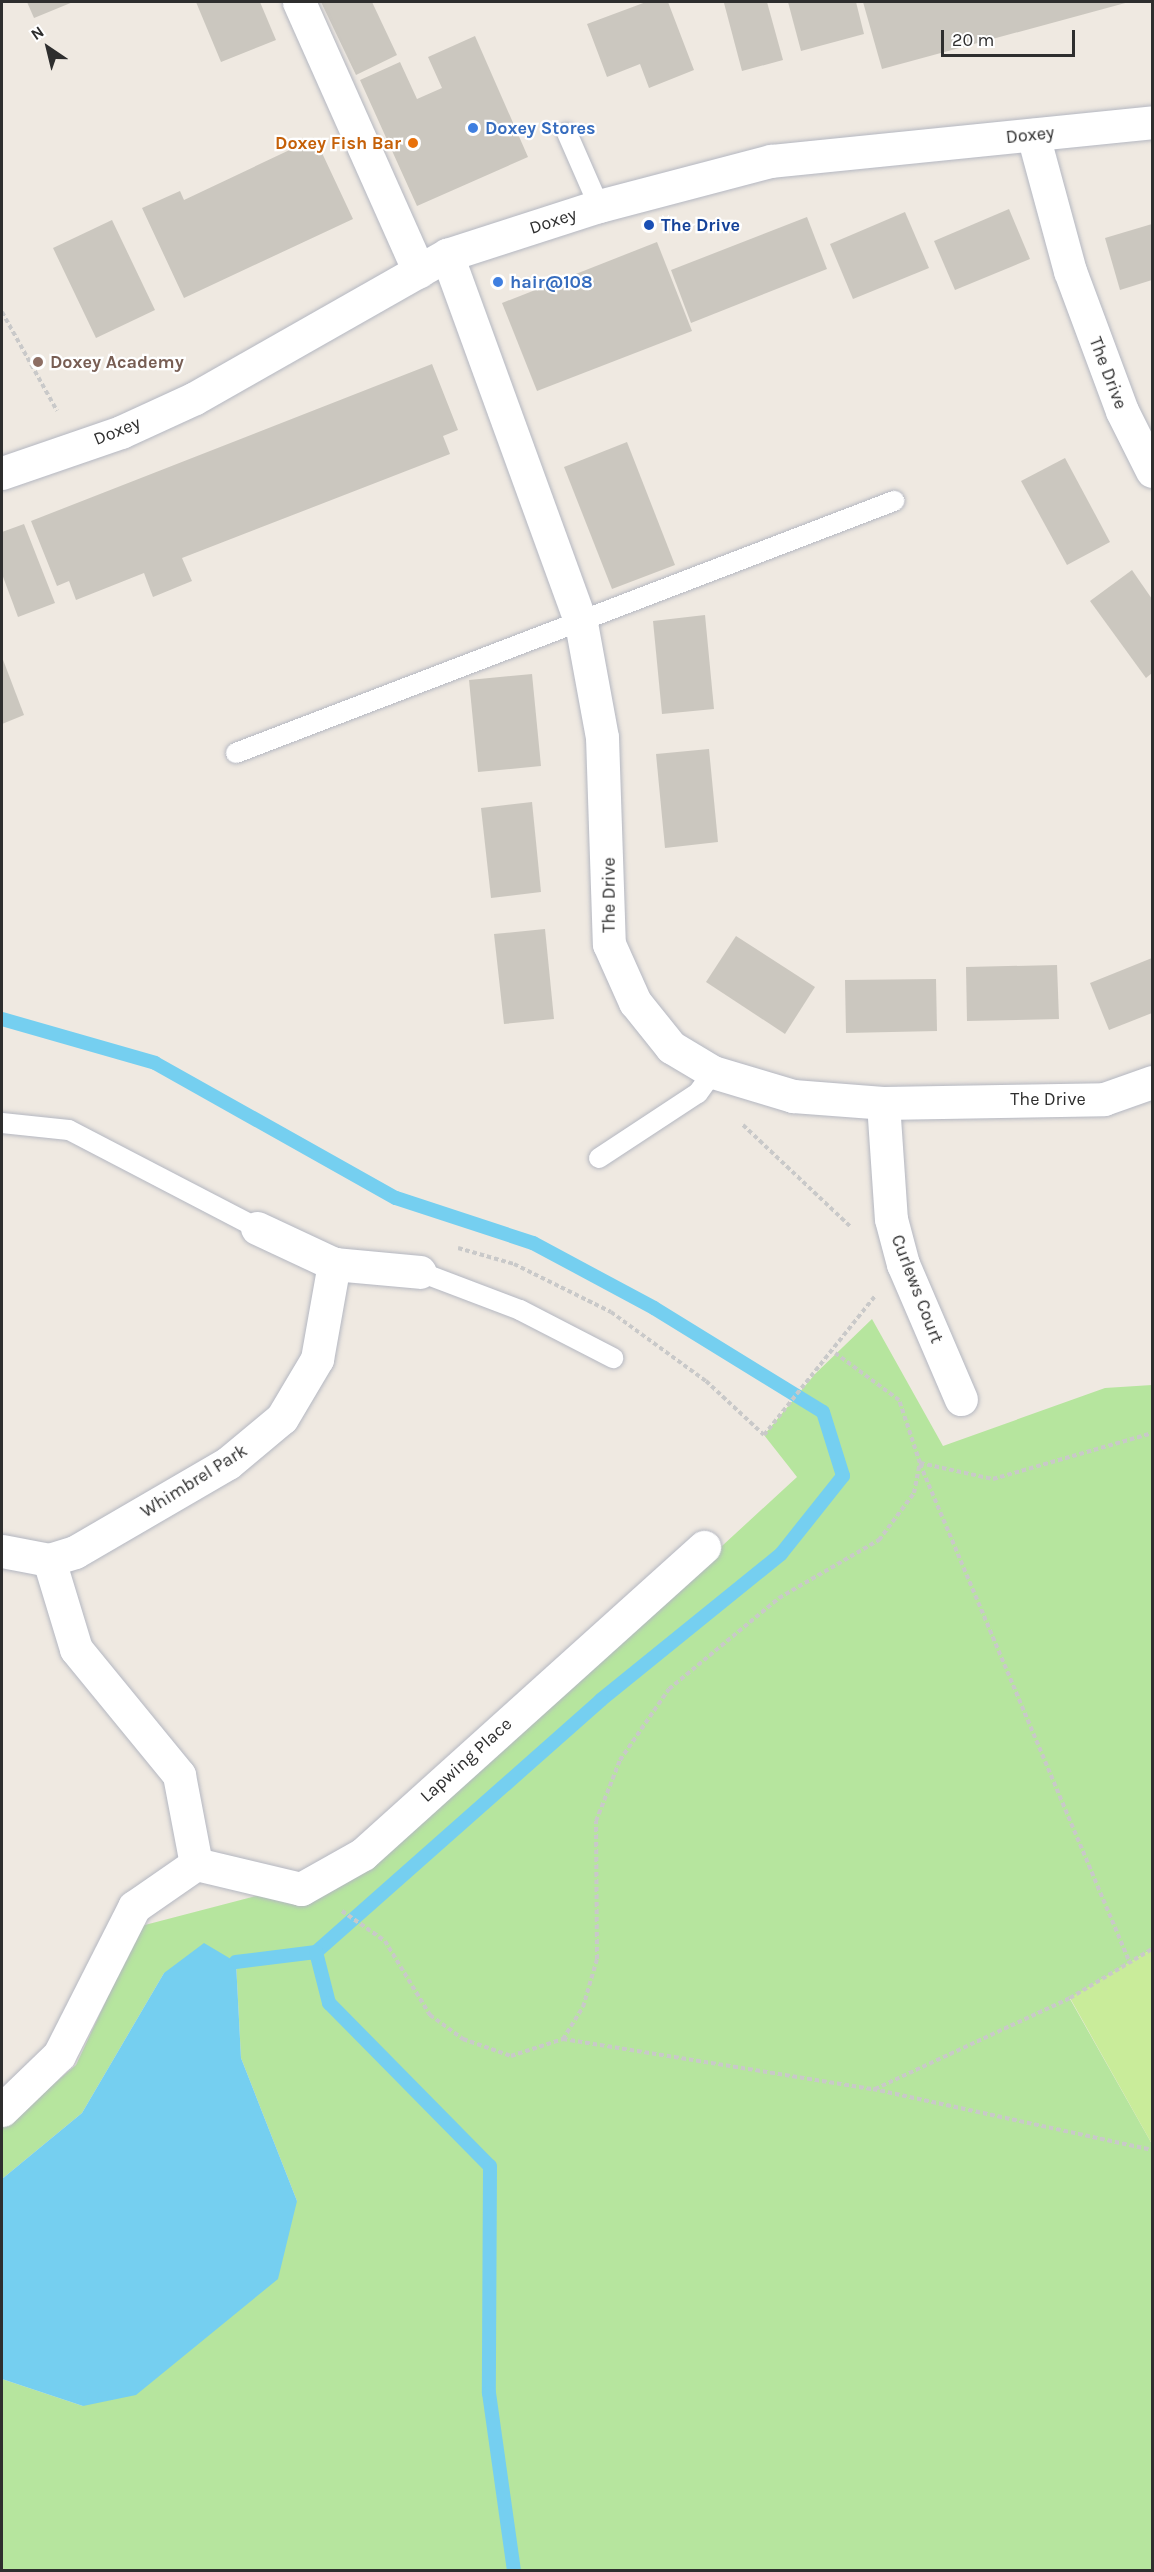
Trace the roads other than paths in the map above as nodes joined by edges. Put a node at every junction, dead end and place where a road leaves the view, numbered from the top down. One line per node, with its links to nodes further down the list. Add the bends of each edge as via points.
1 (299, 2): 7 (street)
2 (1152, 122): 4 (street, Doxey)
3 (567, 134): 5 (lane)
4 (1033, 135): 5 (street, Doxey, via 771,161); 8 (street, The Drive, via 1070,271 1122,411)
5 (600, 206): 6 (street, Doxey)
6 (447, 255): 7 (street, Doxey); 11 (street, The Drive)
7 (419, 272): 9 (street, Doxey, via 195,398 121,432)
8 (1152, 471)
9 (2, 473)
10 (894, 501): 11 (lane)
11 (581, 623): 12 (lane); 14 (street, The Drive, via 602,737 609,944 635,1002)
12 (236, 753)
13 (1152, 1082): 15 (street, The Drive, via 1104,1099)
14 (705, 1083): 15 (street, The Drive, via 793,1096); 17 (lane)
15 (883, 1103): 22 (street, Curlews Court, via 891,1219 903,1264)
16 (2, 1123): 18 (lane, via 69,1131)
17 (598, 1158)
18 (257, 1228): 19 (street)
19 (334, 1264): 20 (street); 25 (street, Whimbrel Park, via 317,1359 282,1418 228,1463 75,1552)
20 (420, 1272): 21 (lane, via 520,1310)
21 (613, 1359)
22 (961, 1399)
23 (704, 1547): 26 (street, Lapwing Place, via 363,1854 300,1888)
24 (2, 1551): 25 (street)
25 (49, 1560): 26 (street, via 81,1657 179,1775)
26 (196, 1864): 27 (street, via 134,1907 59,2055)
27 (2, 2110)

